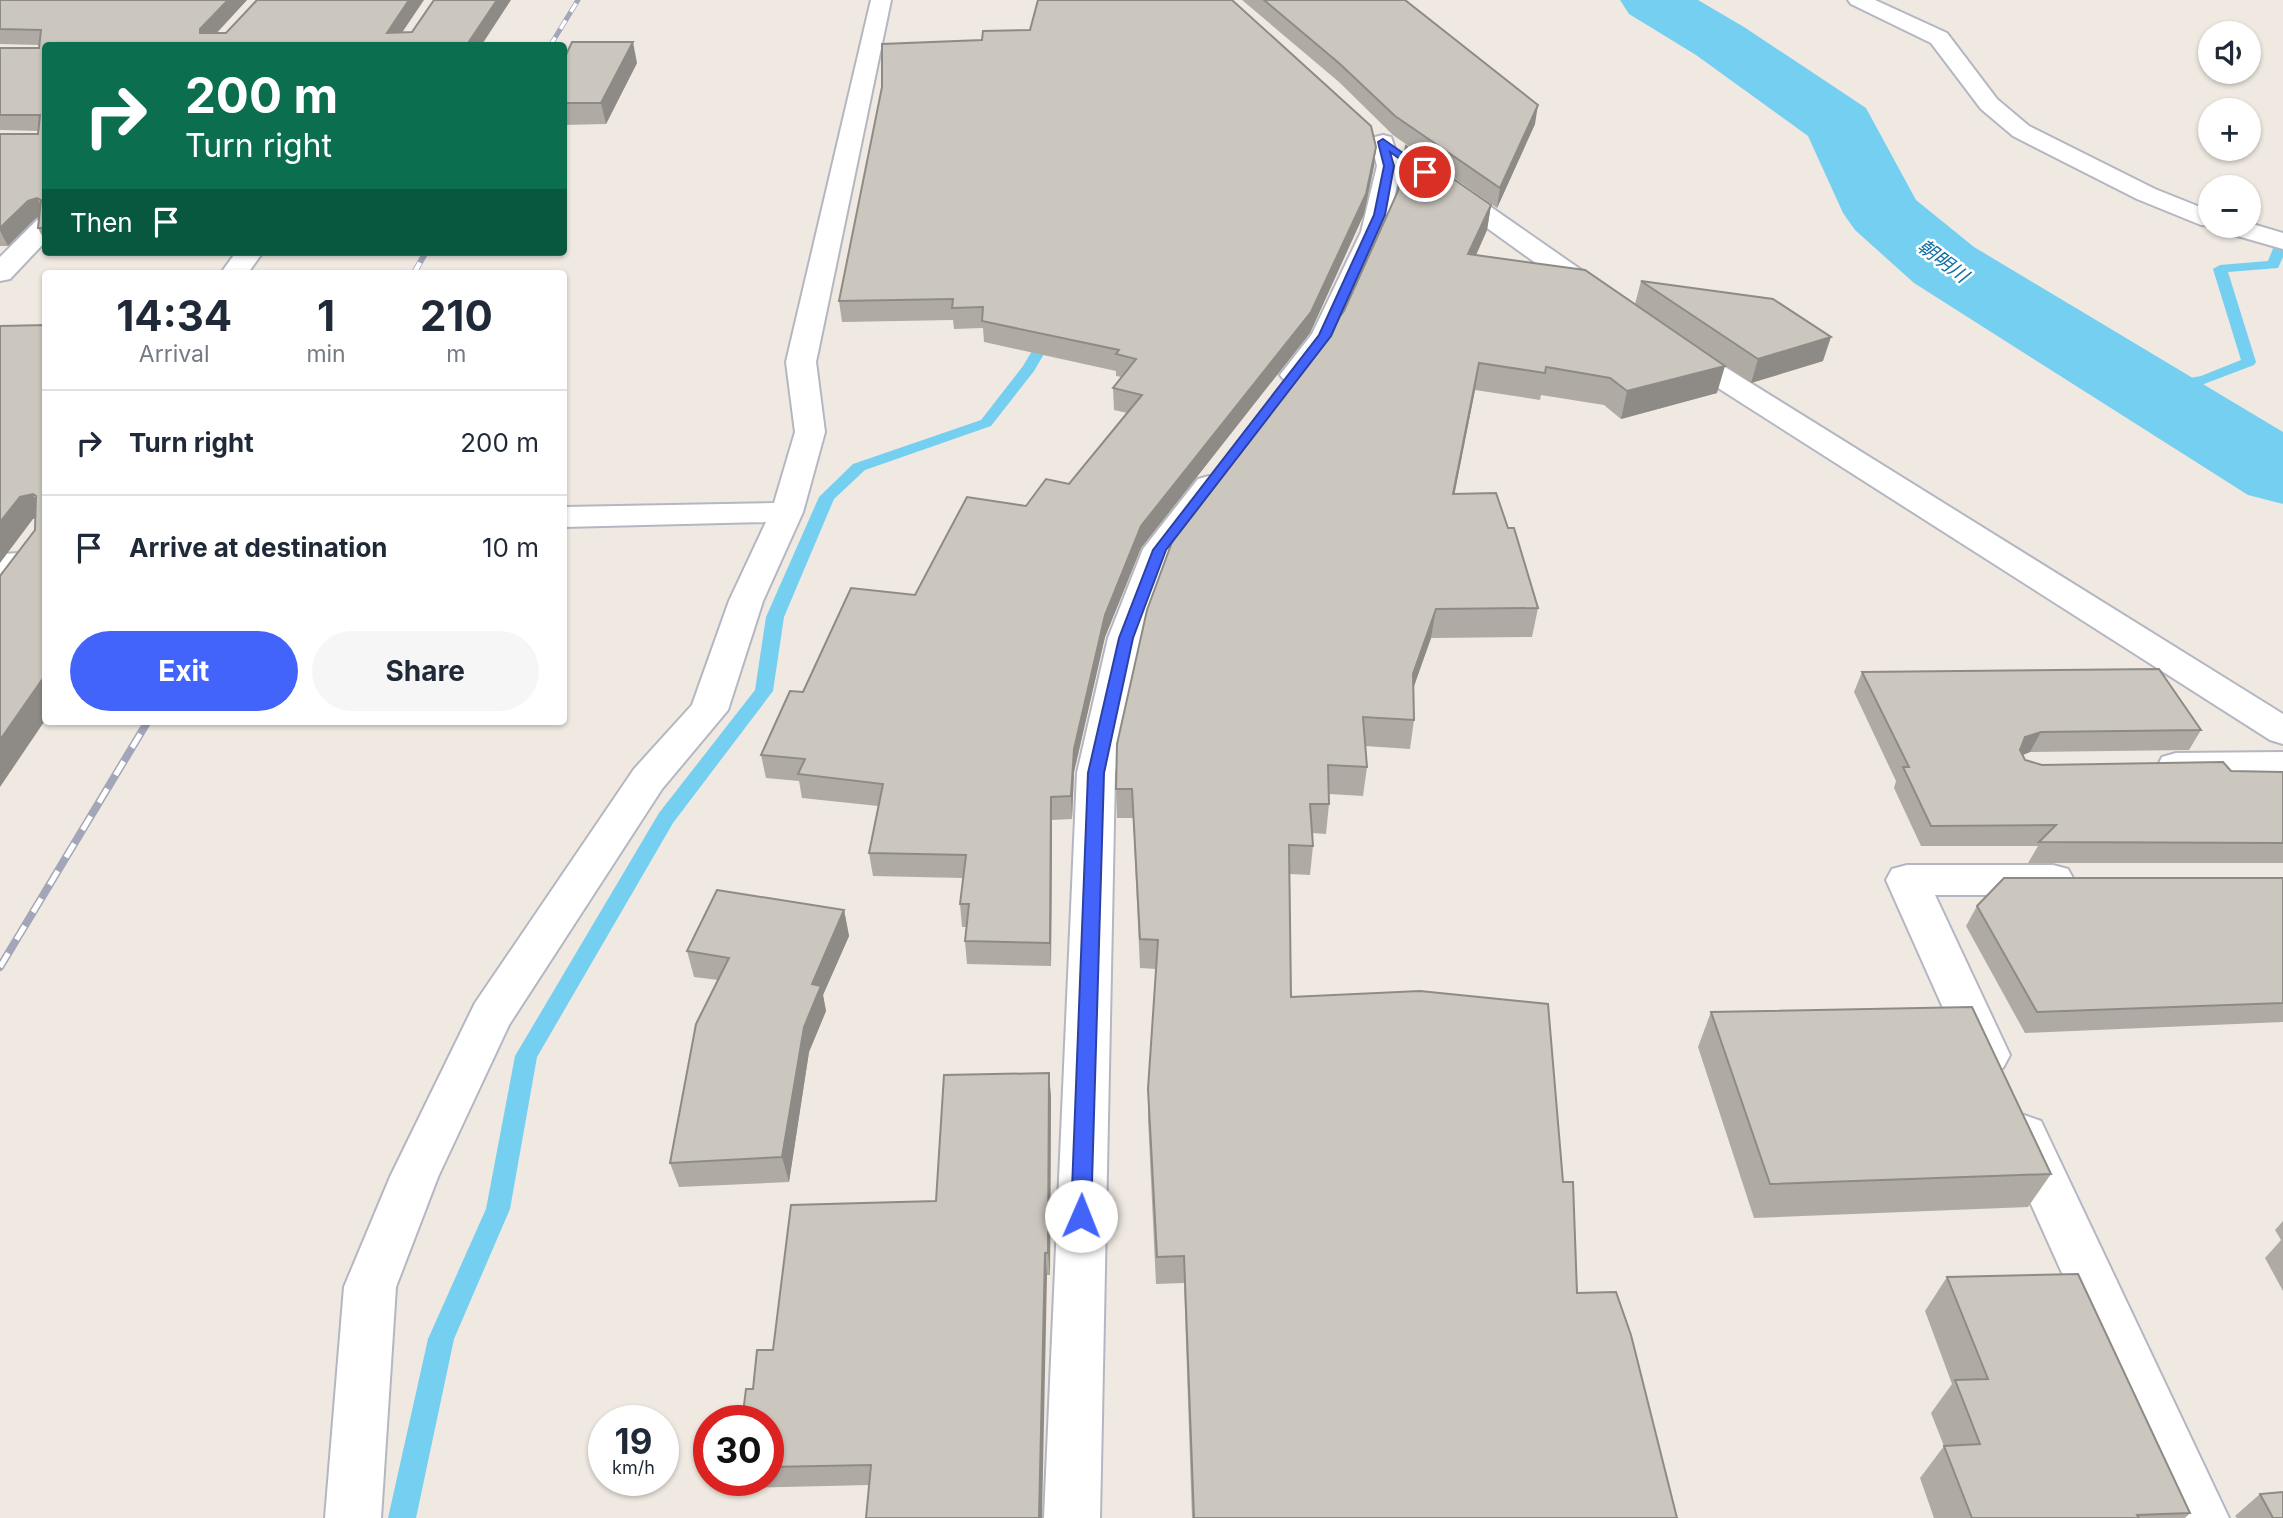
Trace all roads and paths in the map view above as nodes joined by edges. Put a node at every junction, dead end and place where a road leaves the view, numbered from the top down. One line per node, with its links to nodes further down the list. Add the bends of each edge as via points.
1 (881, 0): 15 (street, via 801,362 810,432)
2 (1858, 0): 3 (street, via 1938,38 1989,104 2021,131)
3 (2198, 215)
4 (39, 232): 6 (street); 10 (street)
5 (2261, 235): 7 (street)
6 (0, 239)
7 (2283, 241)
8 (247, 256): 9 (street)
9 (236, 270)
10 (0, 273)
11 (1620, 310): 13 (street, via 1374,133 1389,166 1374,232 1325,336)
12 (1653, 333): 17 (street, via 1719,379)
13 (1275, 400)
14 (1226, 464): 22 (street, via 1160,550 1126,638 1096,773)
15 (787, 512): 16 (street); 21 (street, via 746,601 709,710 648,779 491,1016 414,1177 370,1287)
16 (567, 517)
17 (2283, 732)
18 (2283, 765): 19 (street)
19 (2137, 768)
20 (2088, 880): 23 (street, via 1907,880)
21 (353, 1518)
22 (1072, 1518)
23 (2201, 1518)

